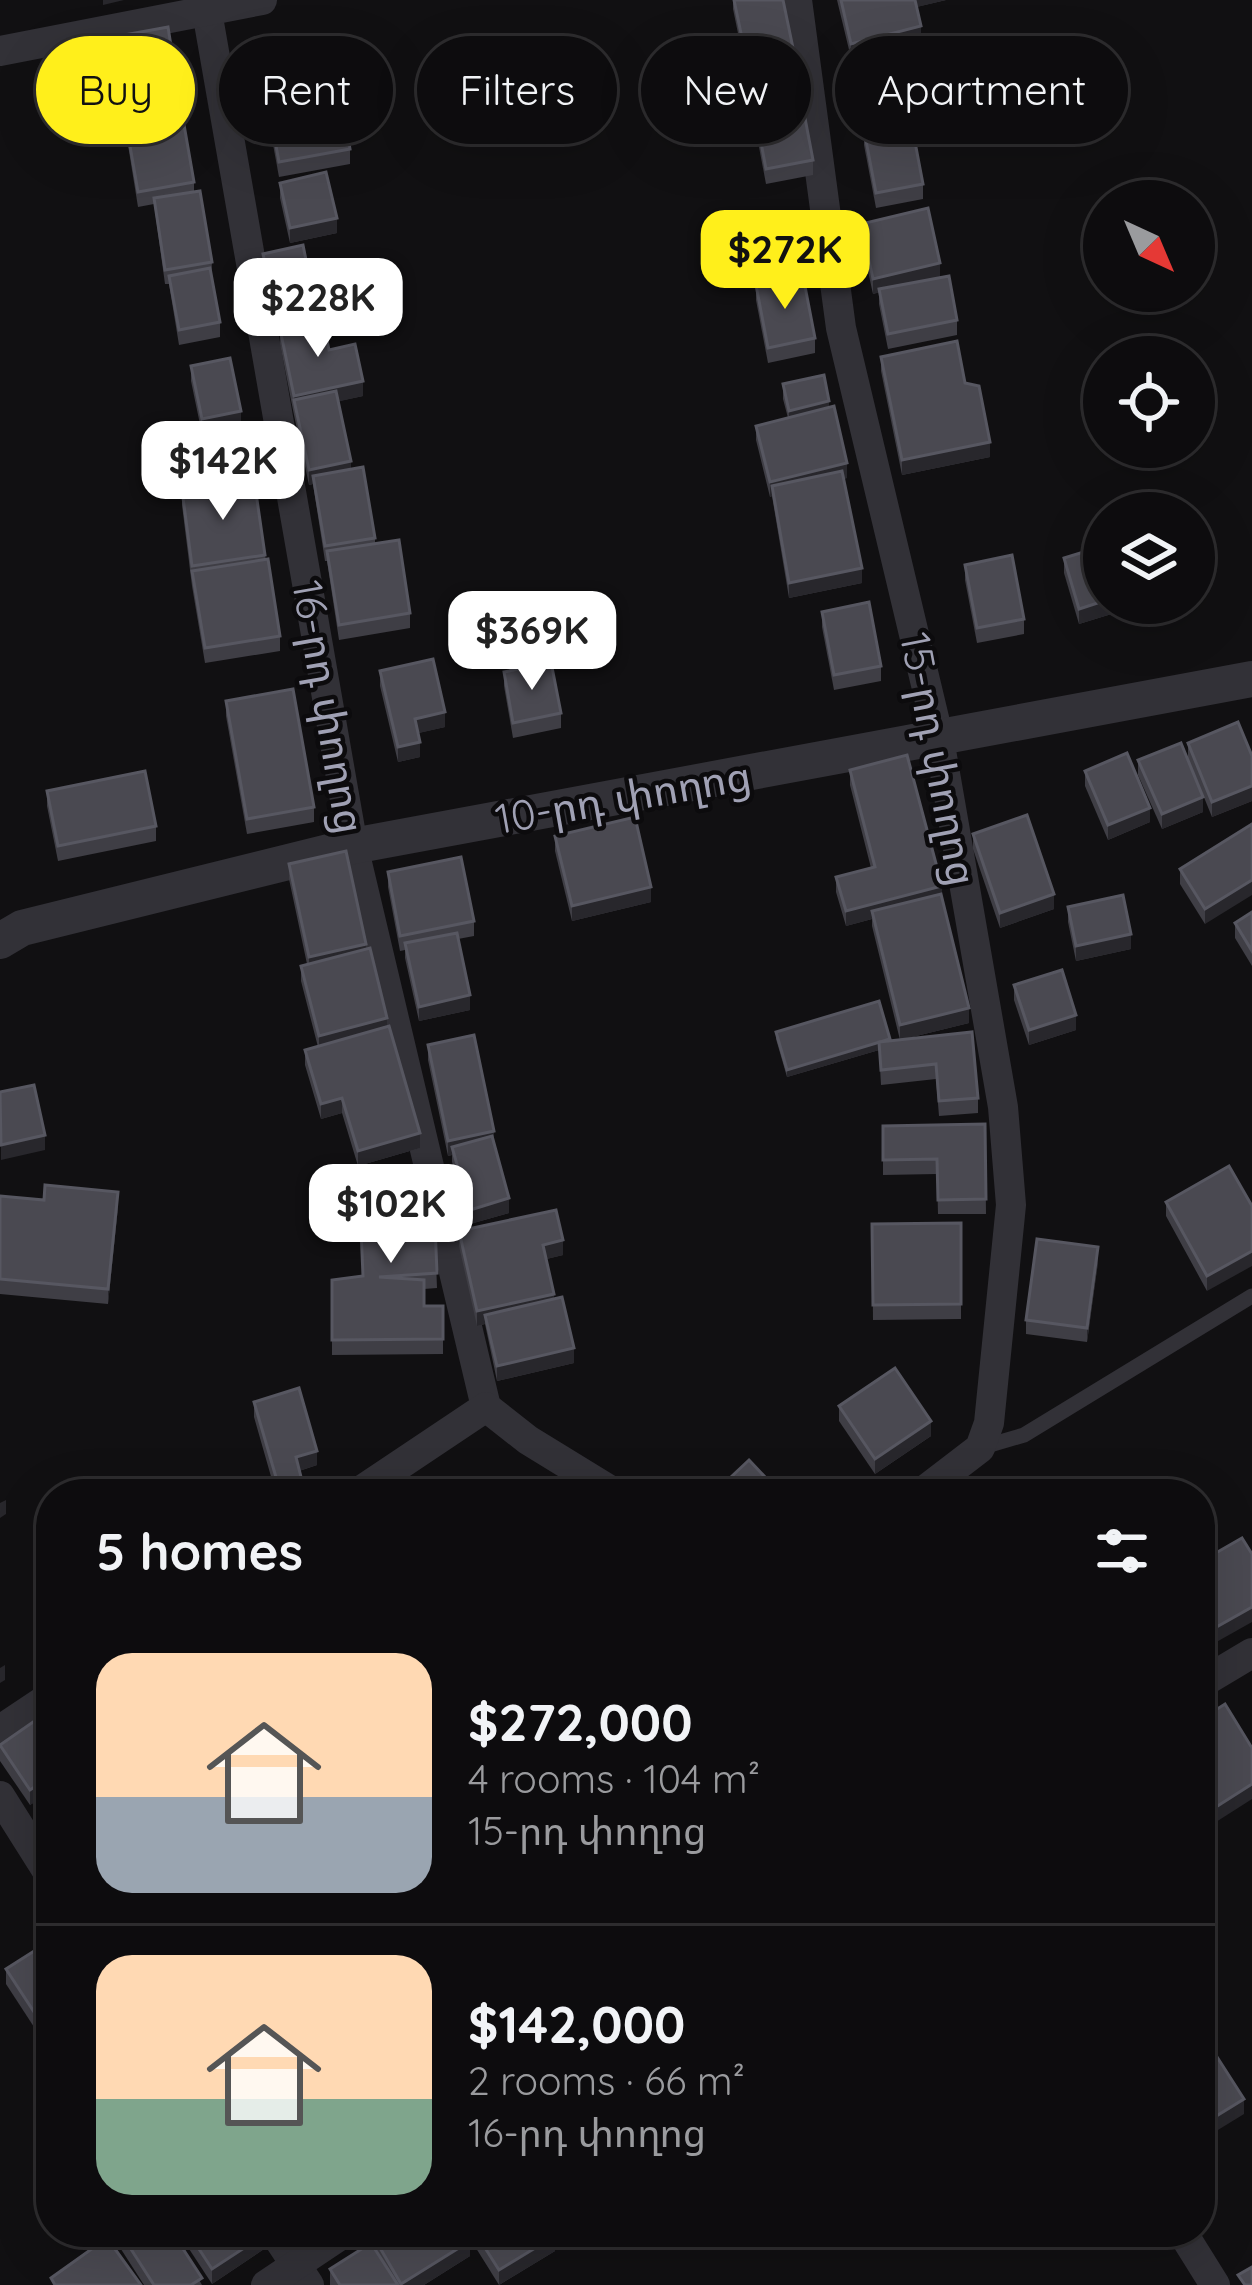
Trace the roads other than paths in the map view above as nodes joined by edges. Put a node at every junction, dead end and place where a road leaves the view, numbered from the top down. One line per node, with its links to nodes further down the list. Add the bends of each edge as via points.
1 (262, 0): 3 (street)
2 (797, 0): 6 (street, 15-րդ փողոց, via 841,328)
3 (206, 5): 4 (street); 7 (street, 16-րդ փողոց)
4 (0, 51)
5 (1252, 679): 6 (street, 10-րդ փողոց)
6 (939, 739): 7 (street, 10-րդ փողոց); 11 (street, 15-րդ փողոց, via 1003,1107 1011,1205)
7 (353, 846): 8 (street, 10-րդ փողոց); 10 (street, 16-րդ փողոց)
8 (0, 940)
9 (1252, 1296): 11 (lane, via 1024,1435)
10 (486, 1408): 12 (street); 13 (street)
11 (980, 1448): 14 (street)
12 (379, 1479)
13 (592, 1479)
14 (940, 1479)
15 (1252, 1653): 16 (street)
16 (1215, 1675)
17 (36, 1706): 18 (street)
18 (0, 1730)
19 (0, 1796): 20 (street)
20 (36, 1853)
21 (284, 2247): 24 (street)
22 (331, 2247): 24 (street)
23 (1191, 2247): 26 (street)
24 (302, 2275): 25 (street)
25 (266, 2285)
26 (1215, 2285)

